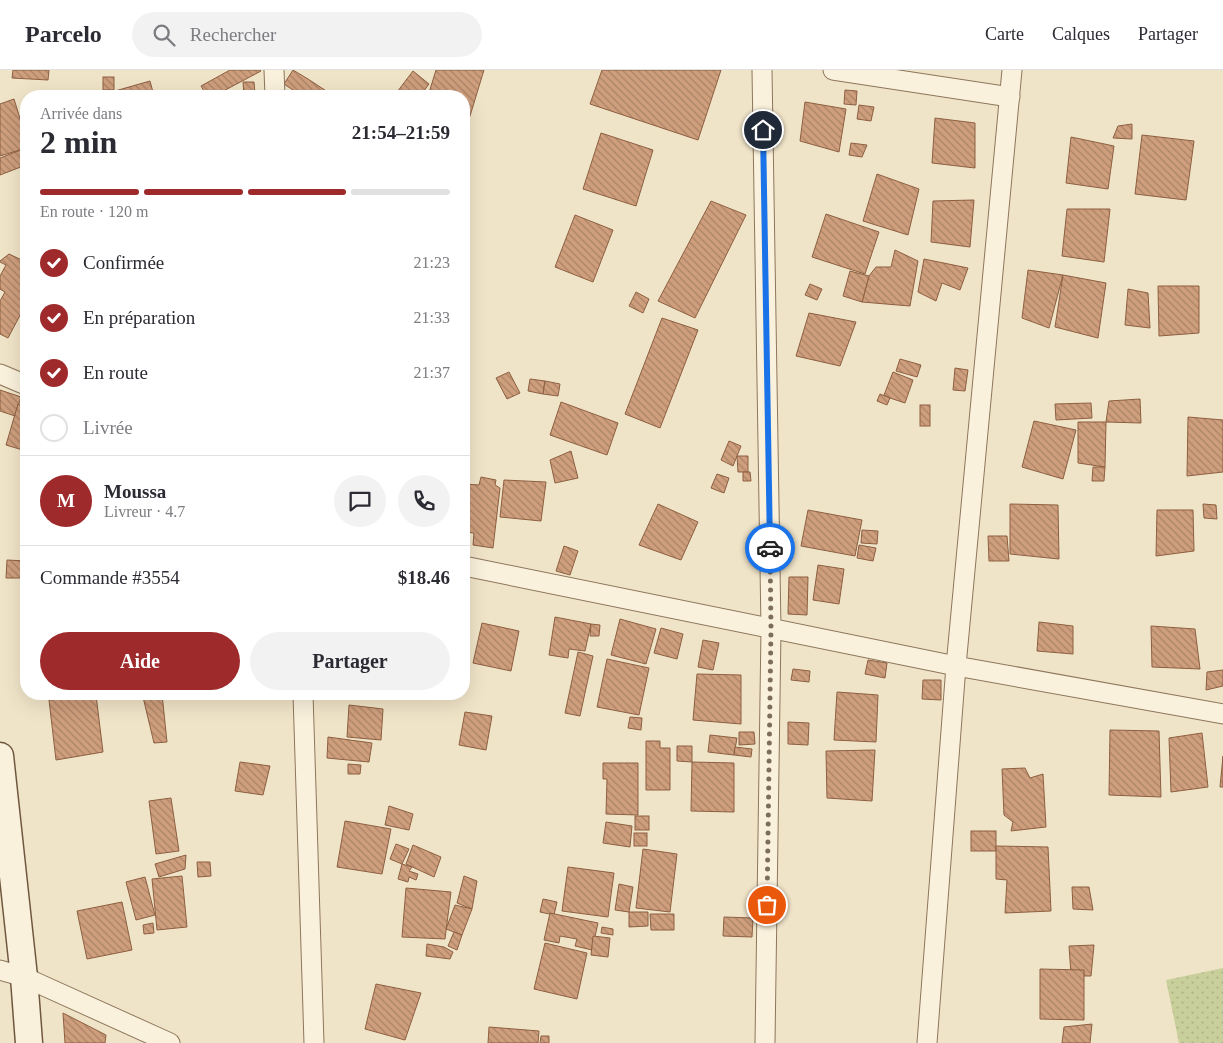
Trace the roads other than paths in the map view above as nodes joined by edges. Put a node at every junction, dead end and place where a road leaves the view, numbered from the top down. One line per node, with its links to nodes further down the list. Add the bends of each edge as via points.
1 (274, 70): 5 (street)
2 (762, 70): 10 (street)
3 (833, 70): 6 (street)
4 (1012, 70): 6 (street)
5 (275, 90)
6 (1010, 97): 11 (street)
7 (0, 374): 8 (street)
8 (20, 382)
9 (470, 567): 10 (street)
10 (771, 628): 11 (street); 19 (street)
11 (956, 666): 13 (street); 20 (street)
12 (303, 700): 18 (street)
13 (1223, 714)
14 (0, 756): 15 (street)
15 (12, 974): 16 (street); 17 (street)
16 (29, 1043)
17 (170, 1043)
18 (314, 1043)
19 (765, 1043)
20 (927, 1043)

